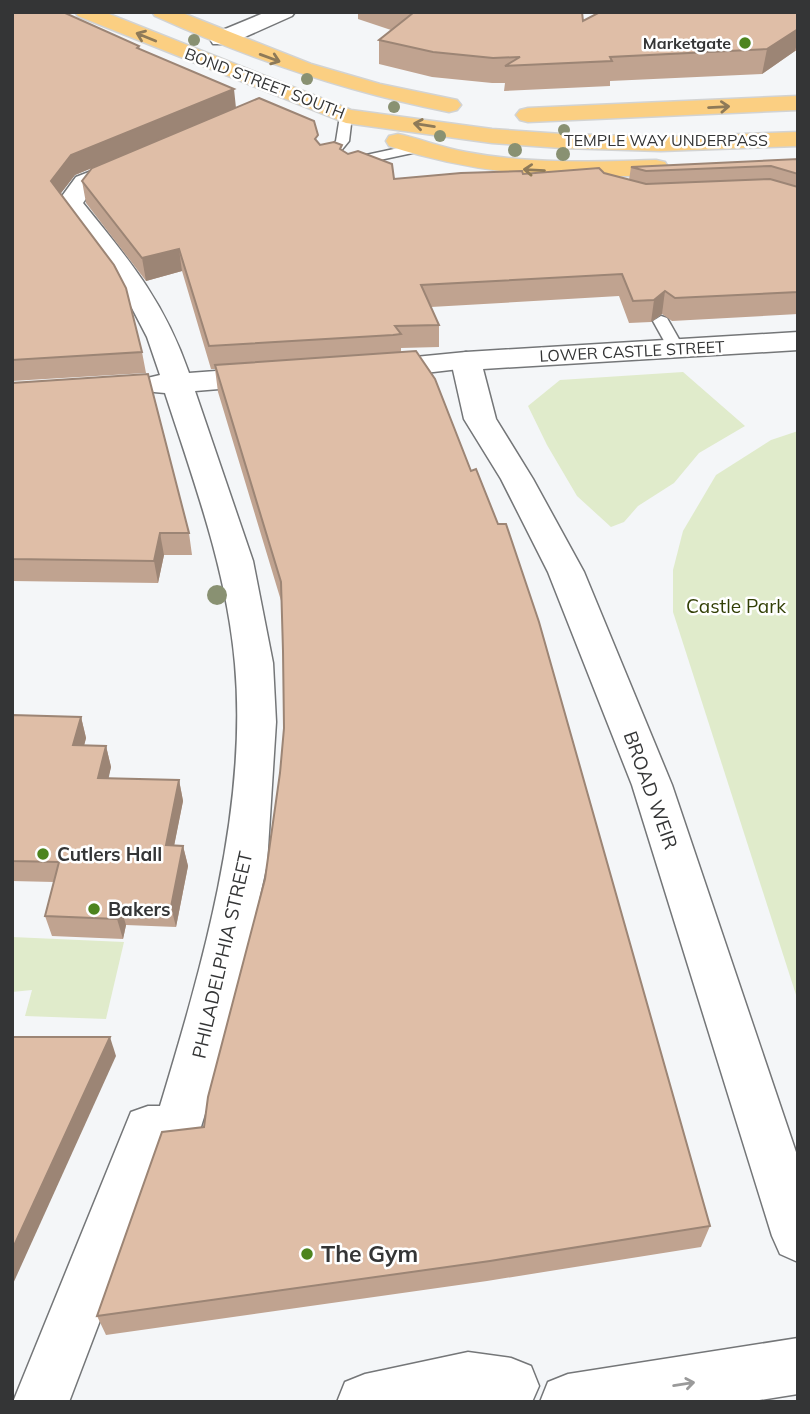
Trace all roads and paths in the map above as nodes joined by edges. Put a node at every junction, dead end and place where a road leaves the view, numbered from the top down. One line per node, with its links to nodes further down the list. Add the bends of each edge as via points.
1 (85, 12): 7 (highway, BOND STREET SOUTH, one-way to 1)
2 (162, 12): 4 (highway, BOND STREET SOUTH)
3 (285, 12): 4 (street)
4 (221, 39): 6 (highway, BOND STREET SOUTH, one-way to 6, via 343,81)
5 (798, 103): 8 (highway, TEMPLE WAY UNDERPASS, one-way to 5, via 619,124 518,114)
6 (469, 107)
7 (346, 116): 9 (highway, BOND STREET SOUTH, one-way to 7); 11 (highway); 14 (lane, via 341,148)
8 (798, 121)
9 (492, 136): 10 (highway, TEMPLE WAY UNDERPASS, via 612,143)
10 (798, 139)
11 (417, 148): 13 (highway, one-way to 11, via 598,177 465,161); 15 (lane, via 371,158)
12 (146, 156): 22 (street, via 85,182 70,202 134,283 162,337)
13 (798, 159)
14 (326, 160)
15 (350, 169)
16 (661, 321): 18 (lane)
17 (798, 341): 18 (street, LOWER CASTLE STREET)
18 (676, 348): 21 (street, LOWER CASTLE STREET)
19 (352, 370): 21 (street, LOWER CASTLE STREET)
20 (300, 374): 22 (street)
21 (468, 376): 24 (street, BROAD WEIR, via 480,419 566,572 652,785)
22 (177, 383): 23 (street); 27 (street, PHILADELPHIA STREET, via 236,561 254,663 257,722 246,864 178,1129 149,1129)
23 (128, 386)
24 (798, 1236)
25 (798, 1366): 29 (street, one-way to 25)
26 (511, 1386): 28 (street, via 468,1380)
27 (41, 1402)
28 (365, 1402)
29 (568, 1402)

